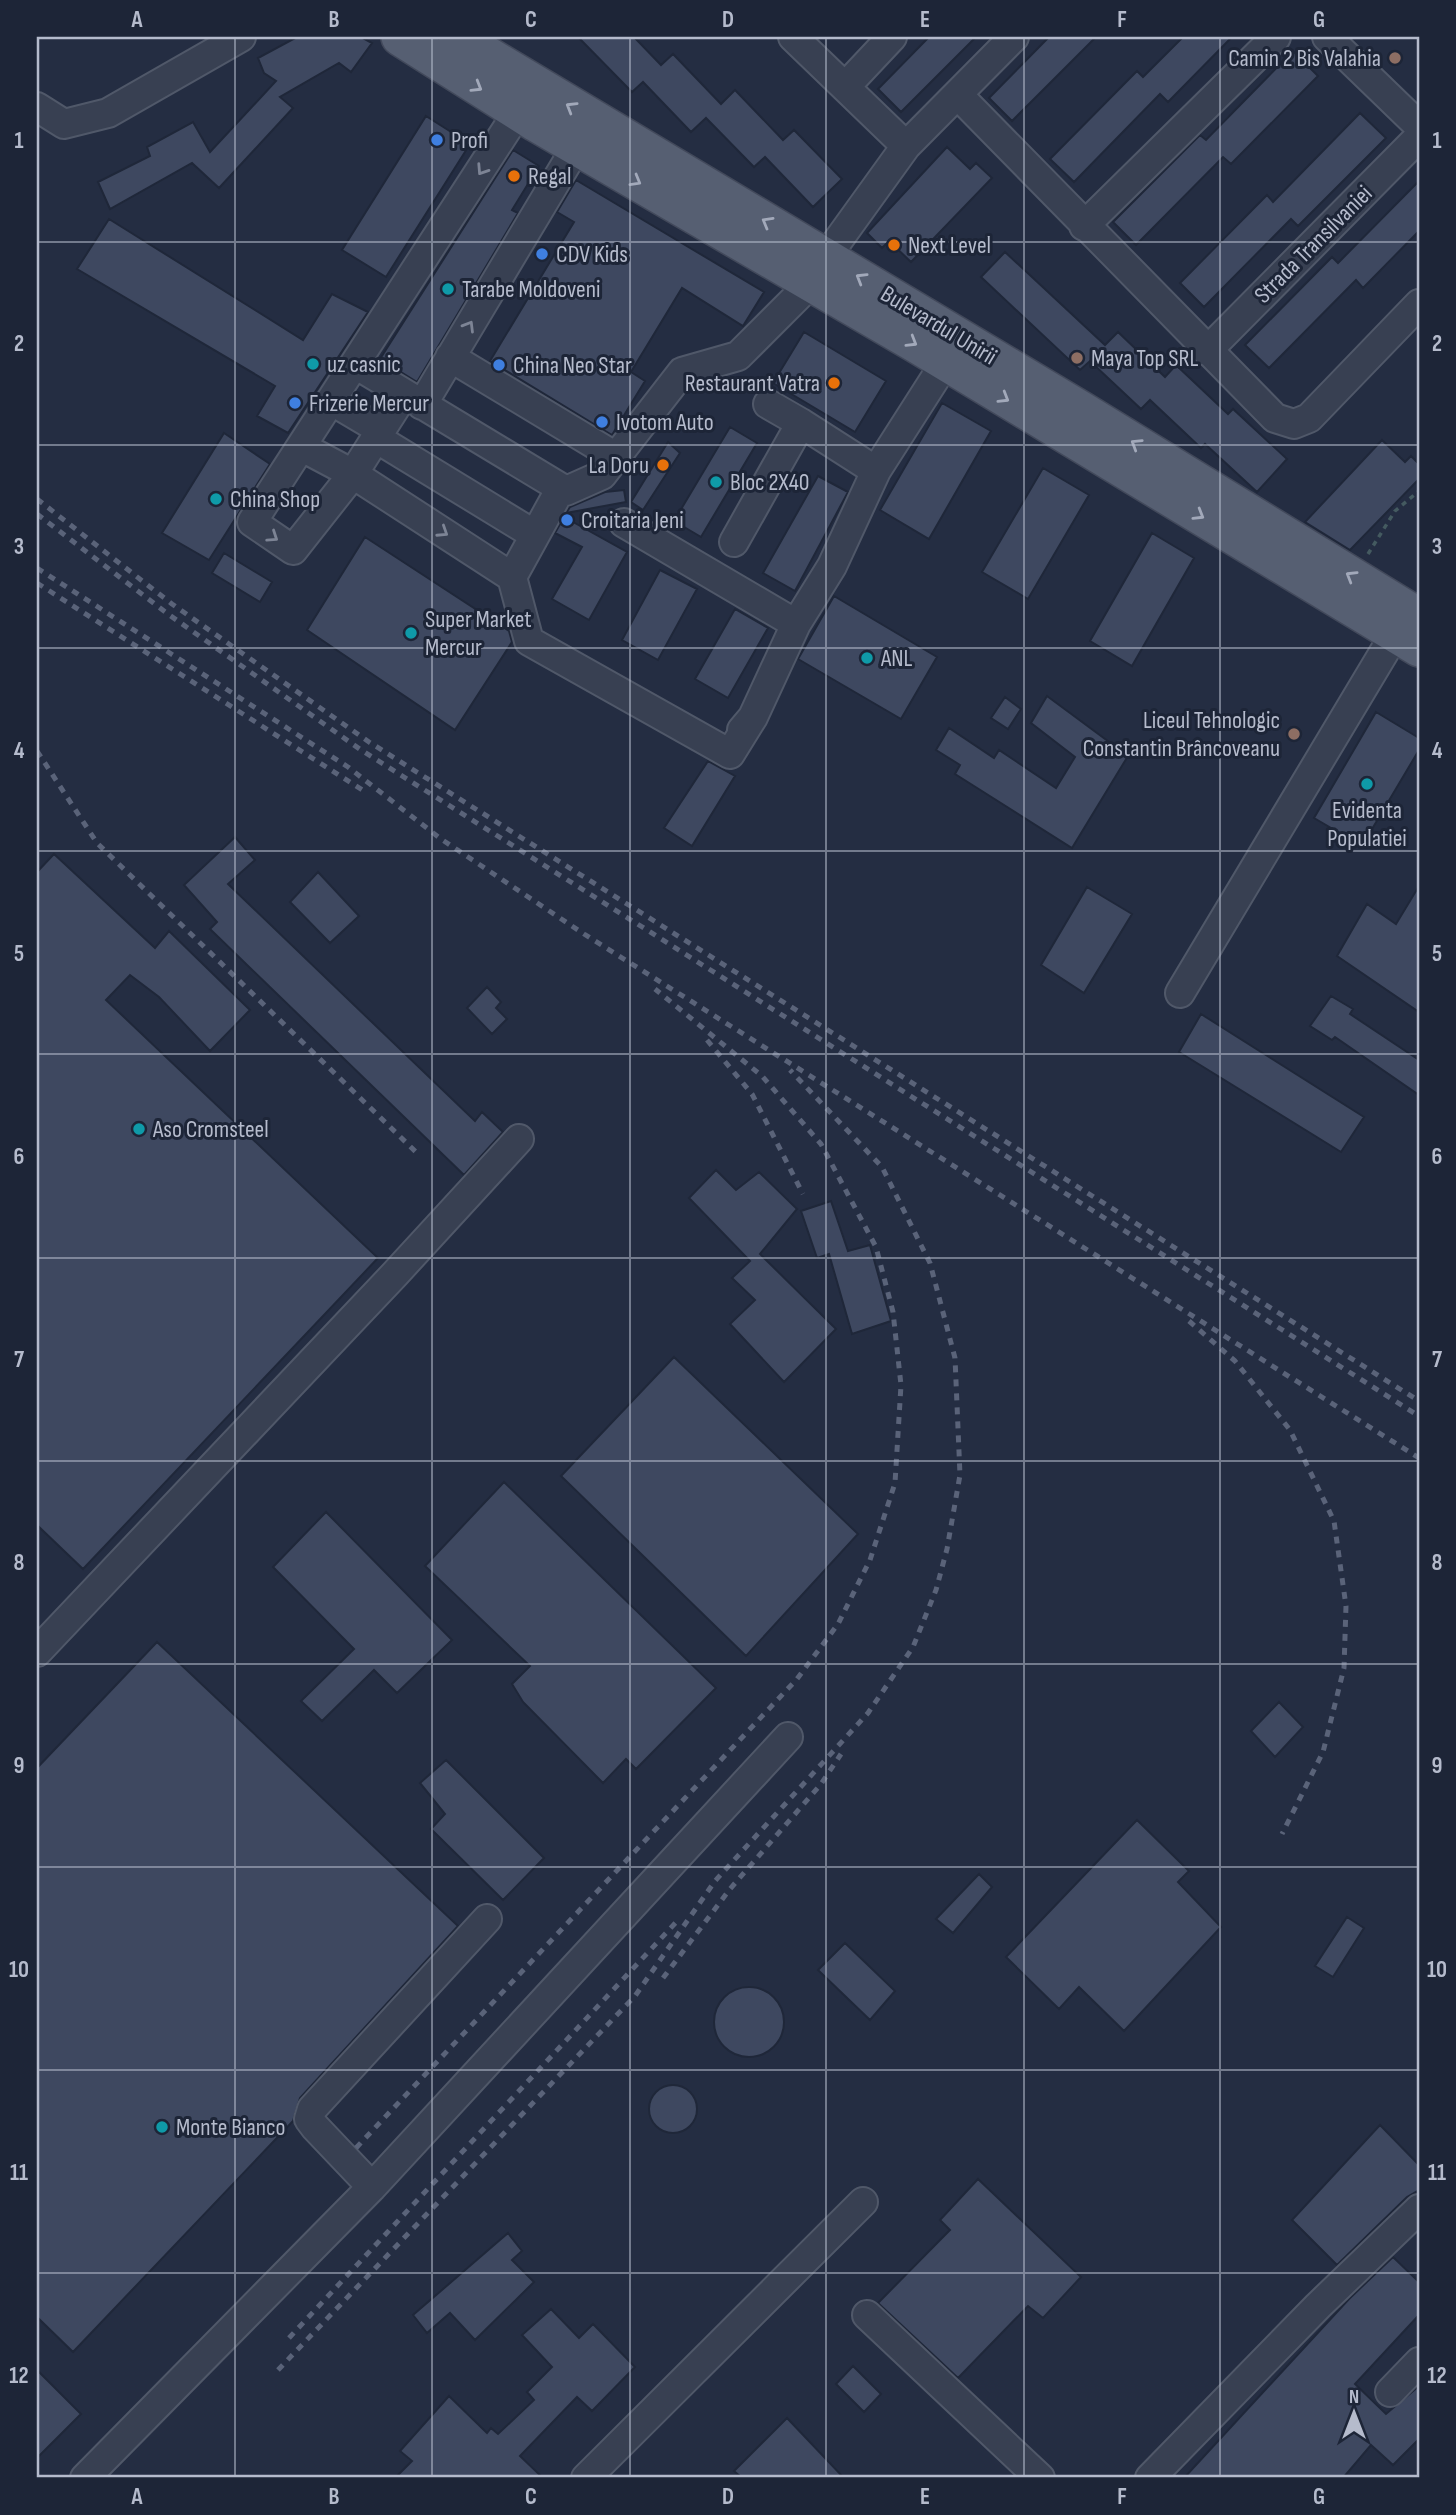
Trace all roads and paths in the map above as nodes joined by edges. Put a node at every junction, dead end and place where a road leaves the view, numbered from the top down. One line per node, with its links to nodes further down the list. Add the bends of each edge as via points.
1 (204, 37): 2 (street, via 209,48)
2 (229, 37)
3 (241, 37): 15 (street, via 108,113)
4 (400, 37): 10 (main road, Bulevardul Unirii)
5 (793, 37): 11 (street)
6 (892, 37): 11 (street)
7 (1014, 37): 12 (street)
8 (1276, 37): 21 (street)
9 (1326, 37): 16 (street)
10 (449, 45): 13 (main road, Bulevardul Unirii)
11 (845, 87): 20 (street)
12 (958, 95): 20 (street); 21 (street)
13 (526, 98): 19 (main road, Bulevardul Unirii); 22 (main road, Bulevardul Unirii, one-way to 13); 27 (street, one-way to 27)
14 (37, 107): 15 (street)
15 (64, 124): 17 (street)
16 (1419, 126)
17 (37, 133)
18 (1419, 137): 25 (street, Strada Transilvaniei)
19 (577, 146): 22 (main road, Bulevardul Unirii, one-way to 22); 26 (street, one-way to 19)
20 (906, 146): 22 (street)
21 (1084, 226): 25 (street)
22 (818, 270): 24 (main road, Bulevardul Unirii); 34 (street, via 738,356 682,372)
23 (1419, 304): 25 (street, via 1309,418 1294,424 1275,418)
24 (953, 350): 35 (street, Bulevardul Unirii); 45 (main road, Bulevardul Unirii)
25 (1207, 351)
26 (450, 357): 28 (street); 34 (street)
27 (357, 365): 28 (street); 29 (street)
28 (413, 400): 32 (street); 37 (street)
29 (332, 401): 32 (street); 33 (street)
30 (768, 404): 31 (street)
31 (801, 423): 35 (street); 41 (street)
32 (379, 434): 36 (street); 40 (street)
33 (302, 447): 36 (street); 36 (street, one-way to 36, via 252,522 293,550)
34 (616, 457): 37 (street, via 602,475 566,491)
35 (876, 471): 44 (street, Bulevardul Unirii, via 832,566)
36 (353, 474): 43 (street, one-way to 43)
37 (561, 488): 40 (street)
38 (1419, 491): 42 (path, via 1395,510)
39 (624, 523): 44 (street)
40 (535, 535): 43 (street)
41 (734, 542)
42 (1366, 559)
43 (512, 577): 44 (street, Bulevardul Unirii, via 529,641 730,754)
44 (796, 624)
45 (1411, 633): 46 (street)
46 (1180, 993)
47 (519, 1139): 48 (street, via 386,1284)
48 (41, 1638)
49 (788, 1737): 51 (street)
50 (487, 1919): 51 (street, via 312,2109 309,2119 315,2127)
51 (372, 2187): 57 (street)
52 (863, 2202): 58 (street)
53 (1419, 2209): 60 (street)
54 (867, 2315): 59 (street)
55 (1419, 2362): 56 (street)
56 (1390, 2392)
57 (85, 2478)
58 (586, 2478)
59 (1041, 2478)
60 (1150, 2478)

